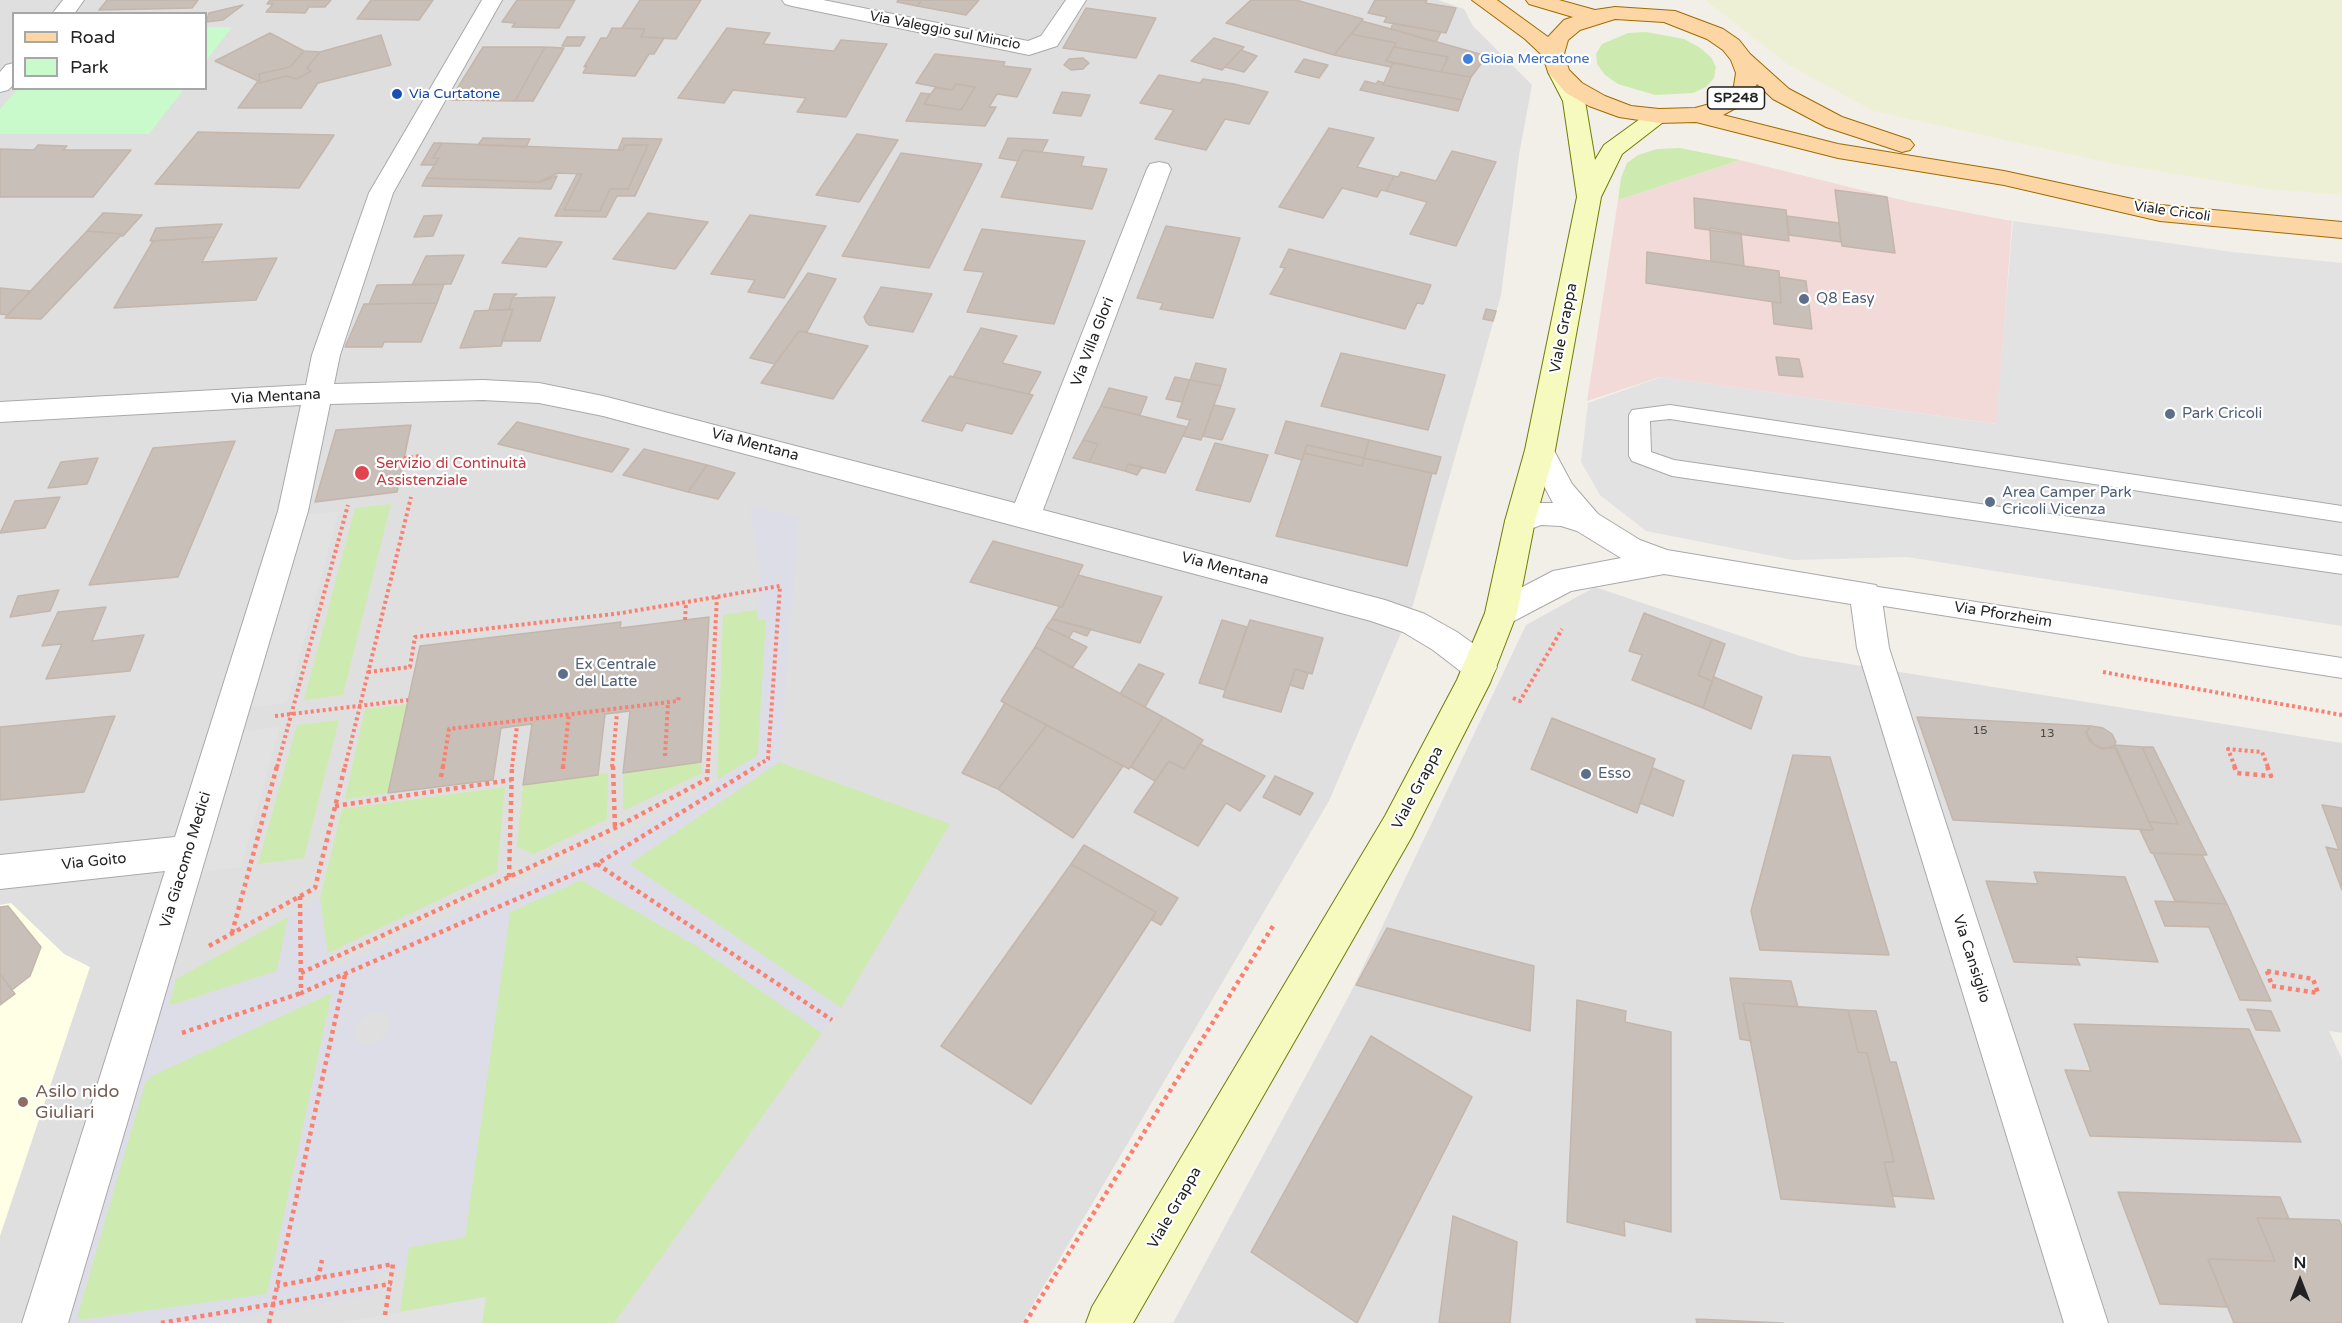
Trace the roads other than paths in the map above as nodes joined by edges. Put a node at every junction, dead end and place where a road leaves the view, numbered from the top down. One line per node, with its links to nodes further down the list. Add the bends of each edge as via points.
1 (74, 0): 9 (street)
2 (492, 0): 21 (street, via 381,193)
3 (792, 0): 4 (street, Via Valeggio sul Mincio, via 1029,48 1049,41)
4 (1076, 0)
5 (1483, 0): 12 (main road, via 1533,34)
6 (1536, 0): 8 (main road)
7 (1676, 0): 10 (main road, Viale Cricoli)
8 (1608, 10): 10 (main road, via 1667,16); 12 (main road, via 1572,25 1558,38)
9 (64, 12)
10 (1715, 34): 11 (main road, Viale Cricoli)
11 (1742, 59): 15 (main road, SP248, via 1747,73 1745,87 1718,109); 18 (main road, Viale Cricoli, via 1780,94 1834,122)
12 (1556, 63): 16 (main road, SP248, via 1574,88 1598,102 1627,112); 19 (main road, Viale Grappa, via 1574,102)
13 (12, 71): 14 (street)
14 (0, 85)
15 (1696, 115): 16 (main road, SP248); 18 (main road, Viale Cricoli, via 1838,151)
16 (1659, 116): 19 (main road, Viale Grappa, via 1612,150)
17 (1159, 169): 25 (street, Via Villa Glori)
18 (2004, 178): 20 (main road, Viale Cricoli, via 2160,213)
19 (1589, 197): 23 (main road, Viale Grappa)
20 (2342, 230)
21 (317, 394): 22 (street, Via Mentana); 25 (street, Via Mentana, via 483,390 539,393 614,408); 34 (street, Via Giacomo Medici, via 293,511)
22 (0, 412)
23 (1540, 450): 26 (main road, Viale Grappa); 27 (street, Via Pforzheim, via 1560,491)
24 (2342, 514): 29 (lane, via 1670,412 1639,416 1640,456 1672,468)
25 (1026, 515): 32 (street, Via Mentana, via 1414,622)
26 (1520, 521): 27 (street, Via Pforzheim, via 1539,514); 31 (main road, Viale Grappa)
27 (1587, 522): 28 (street, Via Pforzheim, via 1629,548)
28 (1664, 562): 30 (street, Via Pforzheim); 31 (street, Via Pforzheim, via 1564,580)
29 (2342, 566)
30 (1865, 594): 33 (lane, Via Pforzheim); 38 (street, Via Cansiglio, via 1873,648)
31 (1501, 613): 32 (main road, Viale Grappa)
32 (1480, 667): 37 (main road, Viale Grappa, via 1398,827)
33 (2342, 668)
34 (187, 852): 35 (street, Via Goito); 36 (street, Via Giacomo Medici)
35 (0, 872)
36 (45, 1323)
37 (1107, 1323)
38 (2086, 1323)

